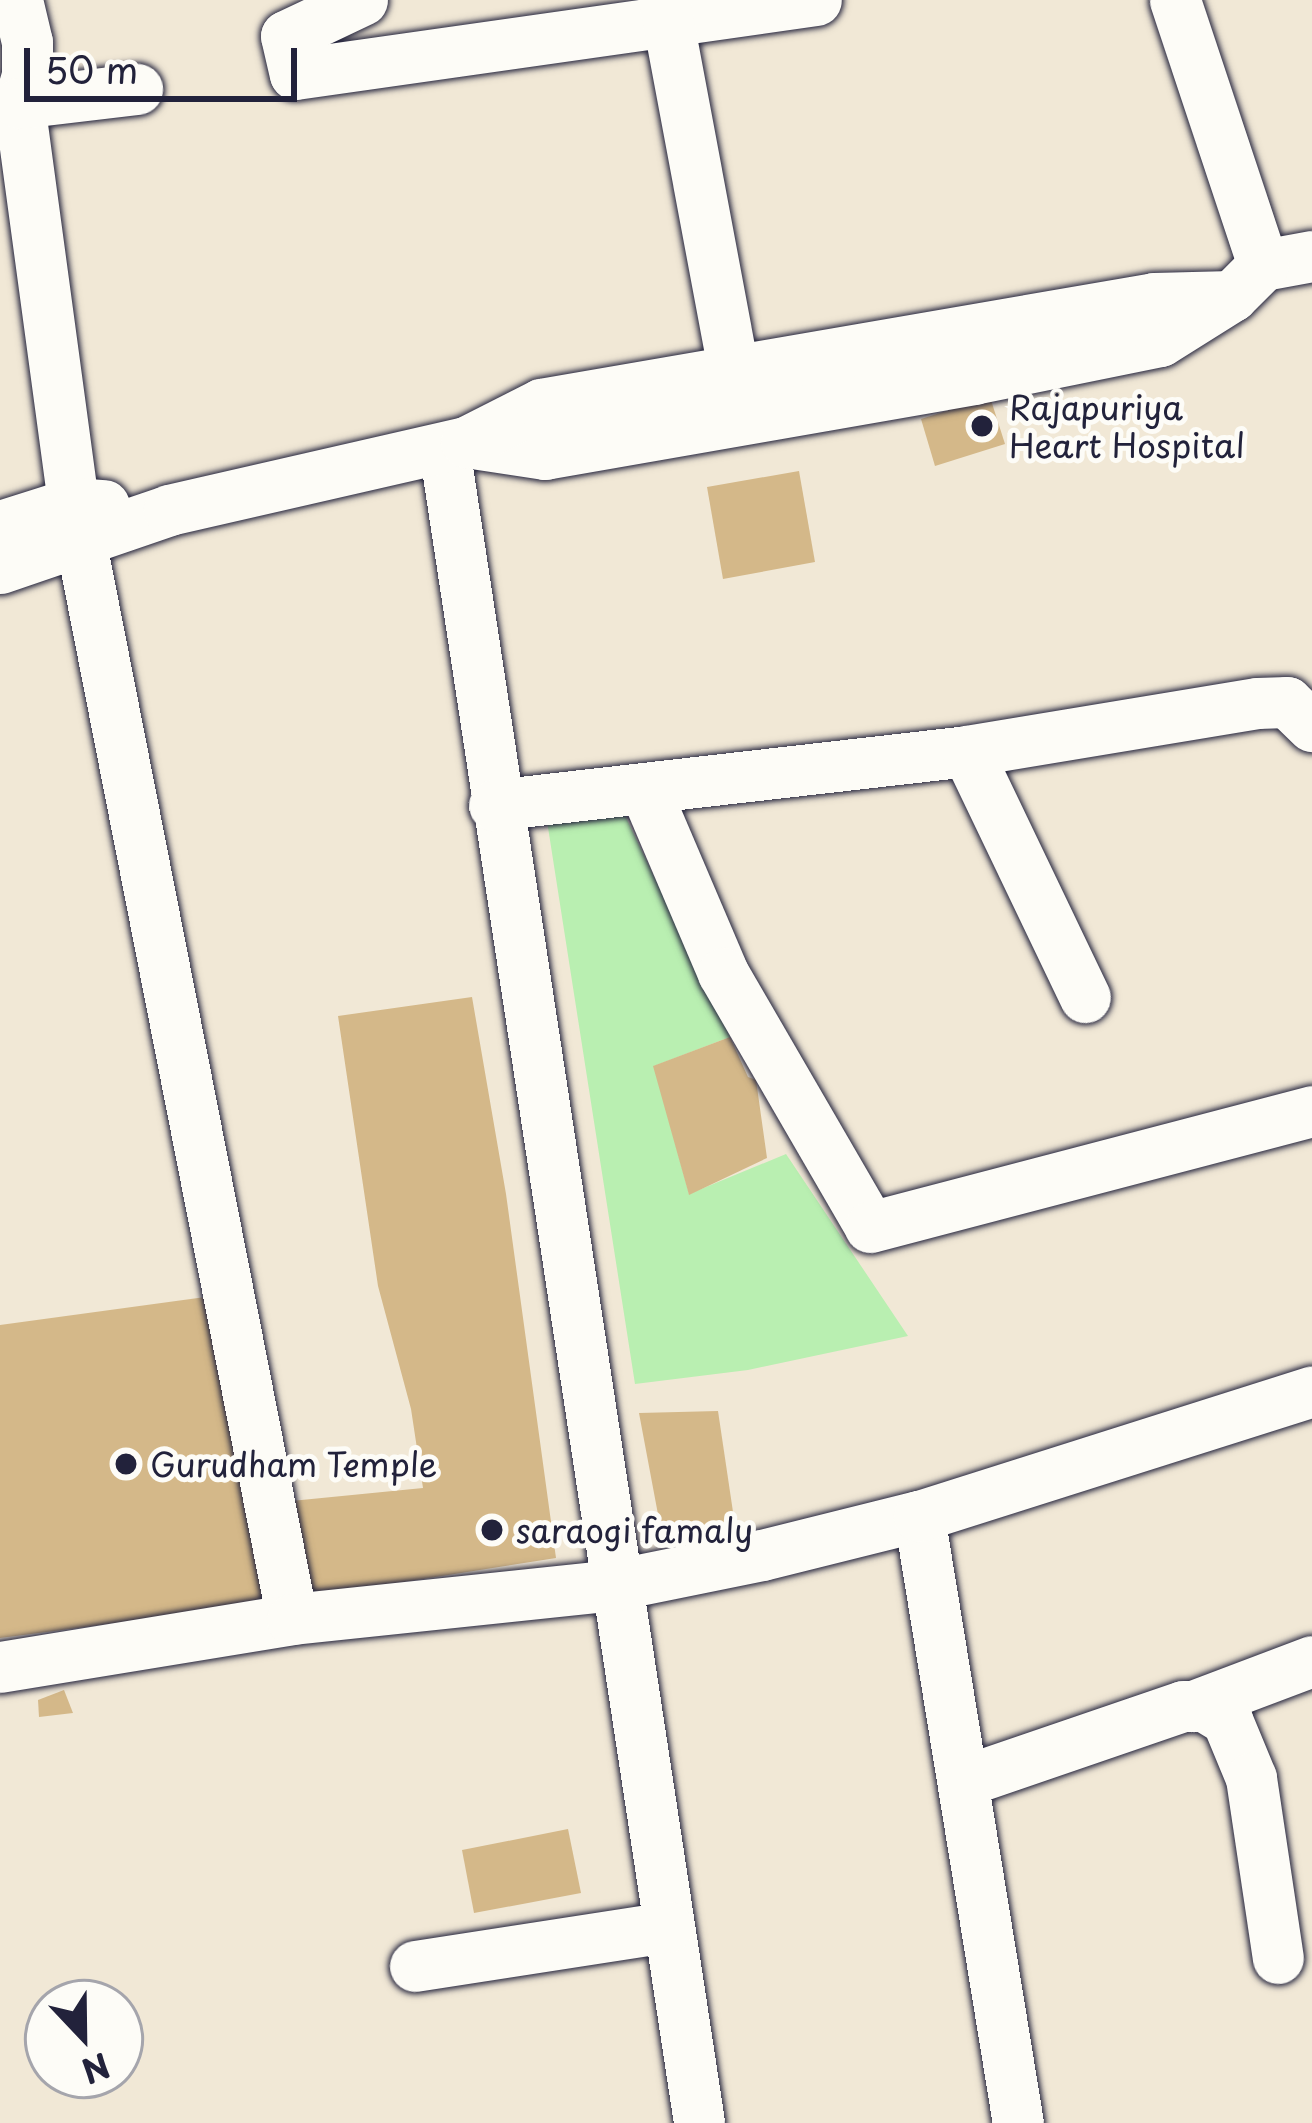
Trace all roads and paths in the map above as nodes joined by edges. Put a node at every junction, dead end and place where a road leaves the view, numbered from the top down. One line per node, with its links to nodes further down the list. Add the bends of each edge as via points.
1 (17, 0): 7 (street, via 27,75)
2 (362, 0): 5 (street, via 286,36 295,74)
3 (816, 0): 5 (street)
4 (1175, 0): 8 (street)
5 (666, 11): 9 (street)
6 (136, 89): 7 (street)
7 (9, 96): 11 (street)
8 (1269, 272): 9 (street); 10 (street, via 1160,341 545,454)
9 (733, 368): 10 (street, via 541,404)
10 (455, 445): 11 (street); 17 (street)
11 (79, 523): 12 (street); 13 (street); 23 (street)
12 (0, 526)
13 (0, 568)
14 (1312, 726): 15 (street, via 1288,702 1257,704)
15 (967, 751): 16 (street); 18 (street)
16 (645, 790): 17 (street); 19 (street, via 724,973 869,1227)
17 (494, 805): 22 (street)
18 (1085, 997)
19 (1312, 1111)
20 (1312, 1391): 21 (street)
21 (919, 1516): 22 (street); 27 (street)
22 (614, 1585): 23 (street); 28 (street)
23 (292, 1619): 25 (street)
24 (1312, 1660): 26 (street)
25 (0, 1666)
26 (1193, 1706): 27 (street); 29 (street, via 1227,1720 1251,1778)
27 (964, 1781): 32 (street)
28 (668, 1927): 30 (street); 31 (street)
29 (1278, 1958)
30 (415, 1966)
31 (699, 2123)
32 (1018, 2123)

